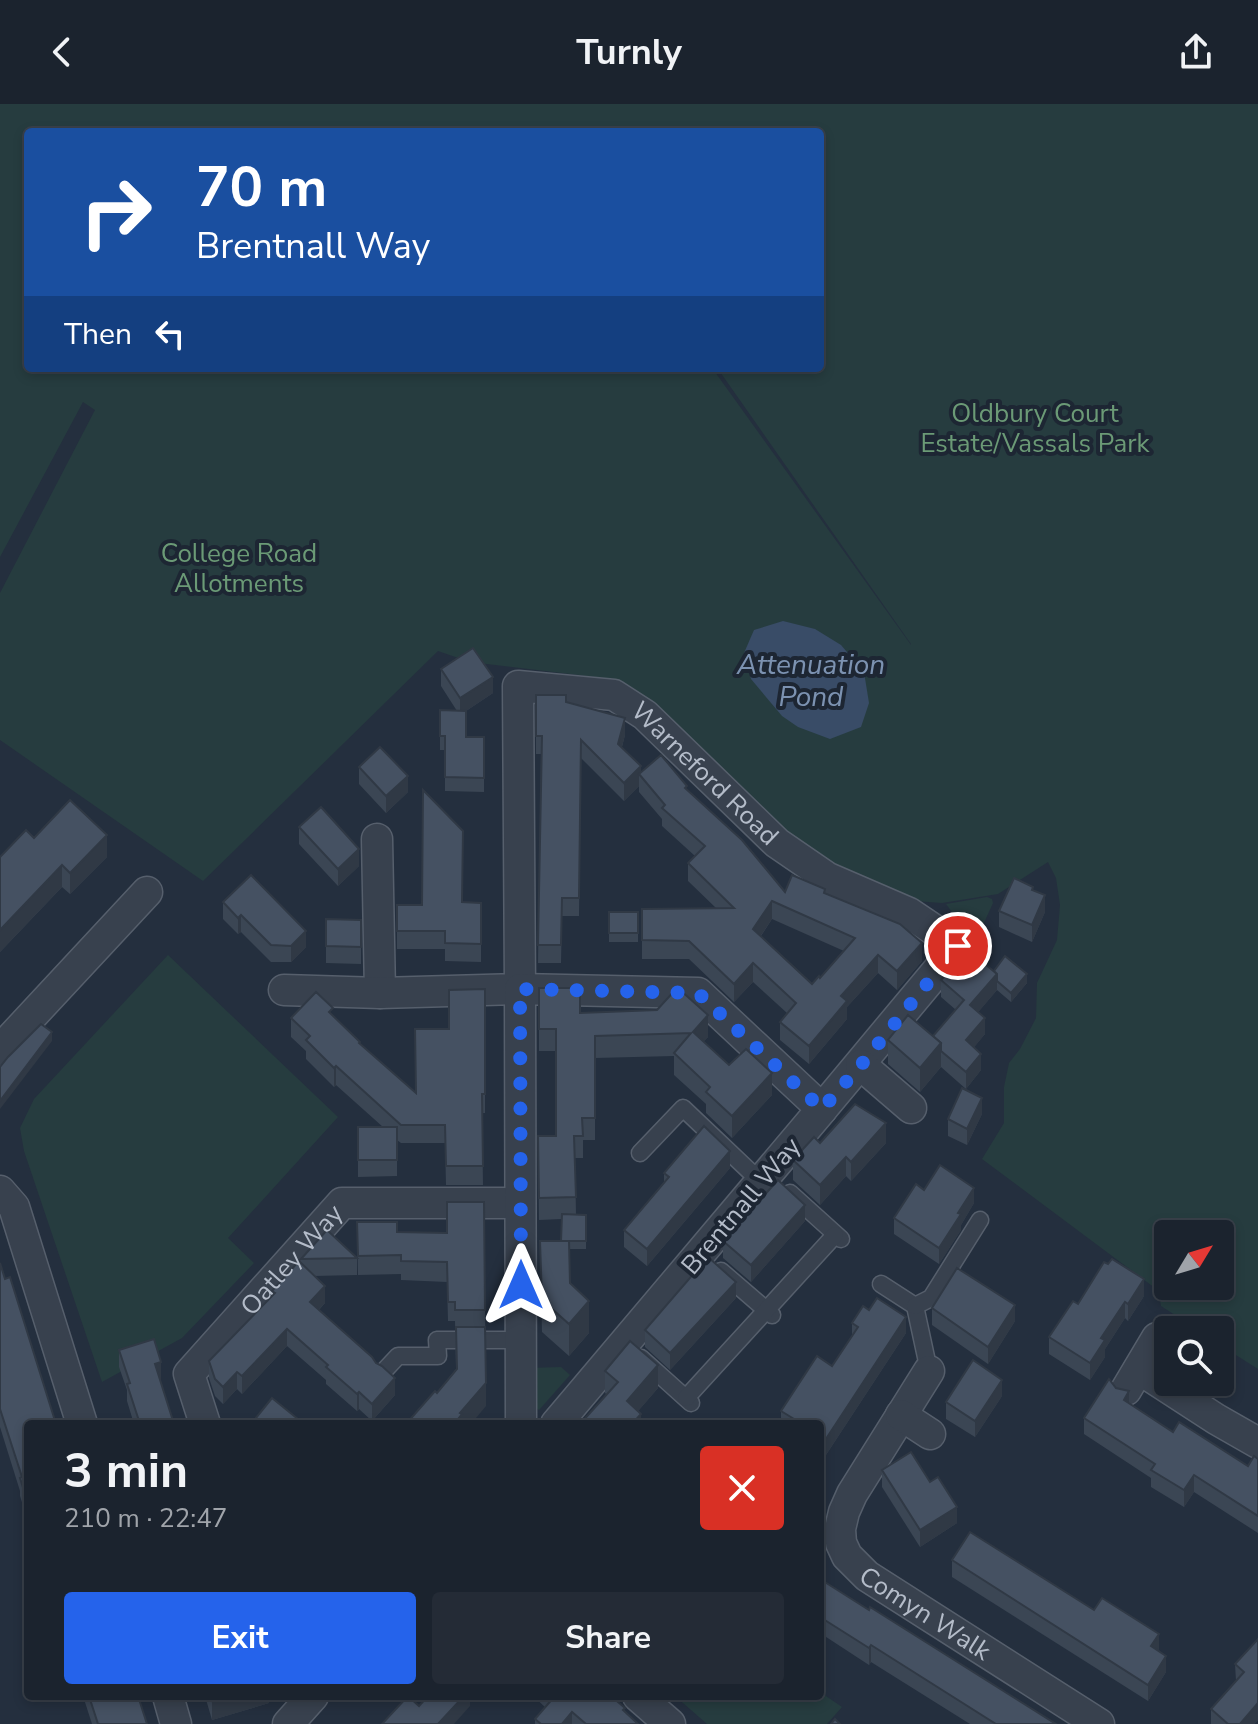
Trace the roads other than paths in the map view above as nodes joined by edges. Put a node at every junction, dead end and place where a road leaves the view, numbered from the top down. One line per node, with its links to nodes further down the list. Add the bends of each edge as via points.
1 (377, 839): 5 (street)
2 (147, 892): 6 (street)
3 (520, 989): 5 (street); 7 (street, Warneford Road, via 518,686 614,695 645,715 777,843 828,878 909,913 958,946); 9 (street, via 698,993); 13 (street)
4 (284, 990): 5 (street)
5 (380, 993)
6 (0, 1050)
7 (861, 1065): 8 (street); 9 (street, Warneford Road)
8 (911, 1108)
9 (822, 1109): 11 (street, Brentnall Way)
10 (640, 1153): 11 (lane, via 683,1108)
11 (765, 1177): 15 (street, Brentnall Way); 18 (lane, via 838,1237)
12 (0, 1191): 27 (street, via 14,1207)
13 (520, 1203): 19 (street); 28 (street, Oatley Way, via 342,1203 189,1374)
14 (980, 1220): 17 (lane, via 931,1298)
15 (702, 1254): 18 (lane); 21 (street, Brentnall Way)
16 (881, 1284): 17 (lane)
17 (915, 1306): 22 (lane, Comyn Walk)
18 (769, 1313): 21 (lane, via 688,1401)
19 (521, 1340): 23 (lane, via 437,1340 438,1356 398,1356); 29 (street)
20 (1154, 1343): 24 (street, via 1132,1380)
21 (625, 1344): 30 (street, Brentnall Way)
22 (929, 1371): 26 (street, Comyn Walk)
23 (383, 1372)
24 (1154, 1391)
25 (1165, 1396): 32 (street)
26 (901, 1415): 31 (street); 39 (street, Comyn Walk, via 847,1503 840,1529 847,1556 867,1576)
27 (81, 1420)
28 (204, 1420)
29 (521, 1420)
30 (560, 1420)
31 (930, 1434)
32 (1258, 1443)
33 (169, 1700): 37 (street)
34 (310, 1700): 36 (street)
35 (643, 1700): 38 (street)
36 (292, 1723)
37 (176, 1724)
38 (670, 1724)
39 (1099, 1724)

